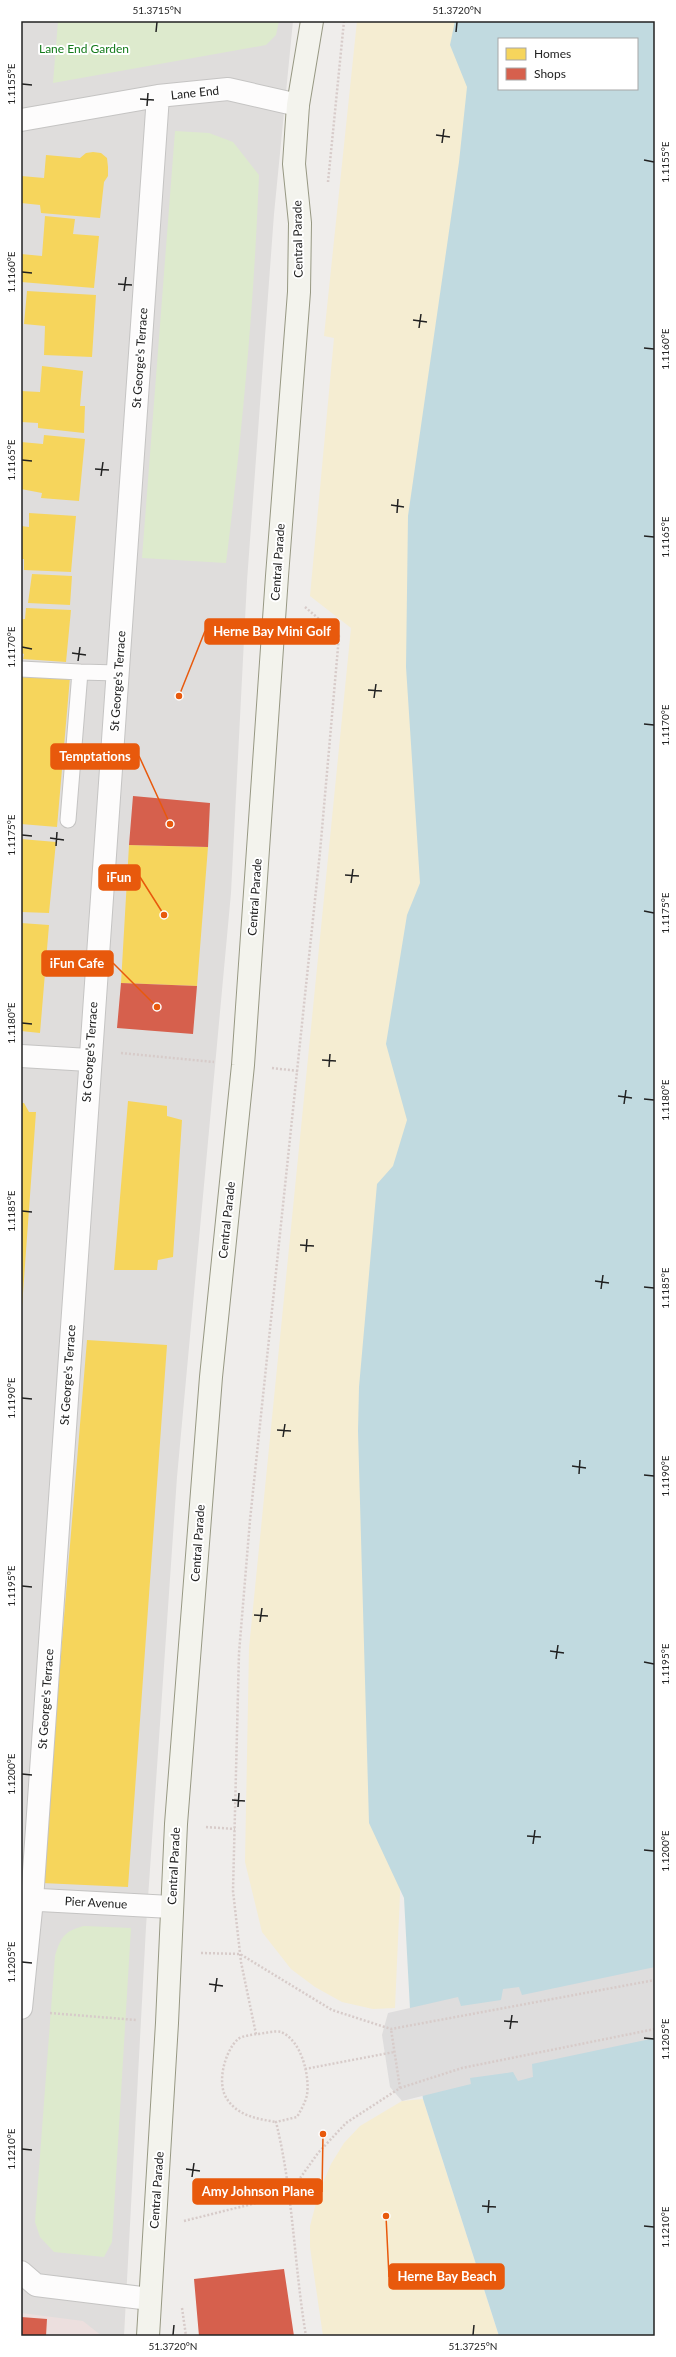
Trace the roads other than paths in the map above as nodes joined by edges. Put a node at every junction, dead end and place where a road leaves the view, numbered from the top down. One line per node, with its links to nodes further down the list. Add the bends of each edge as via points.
1 (312, 21): 3 (street, Central Parade)
2 (158, 96): 3 (street, Lane End, via 228,89); 4 (street, Lane End); 7 (street, St George's Terrace)
3 (298, 105): 12 (street, Central Parade, via 294,164 300,223 299,292 243,1065 211,1377)
4 (21, 120)
5 (21, 669): 6 (lane)
6 (80, 672): 7 (lane); 8 (lane)
7 (118, 673): 9 (street, St George's Terrace)
8 (68, 820)
9 (90, 1055): 10 (street); 11 (street, St George's Terrace)
10 (21, 1056)
11 (27, 1900): 12 (street, Pier Avenue); 13 (street, St George's Terrace)
12 (171, 1907): 15 (street, Central Parade, via 167,2023)
13 (21, 2008)
14 (21, 2272): 15 (street, via 36,2285)
15 (150, 2299): 16 (street, Central Parade)
16 (148, 2336)

